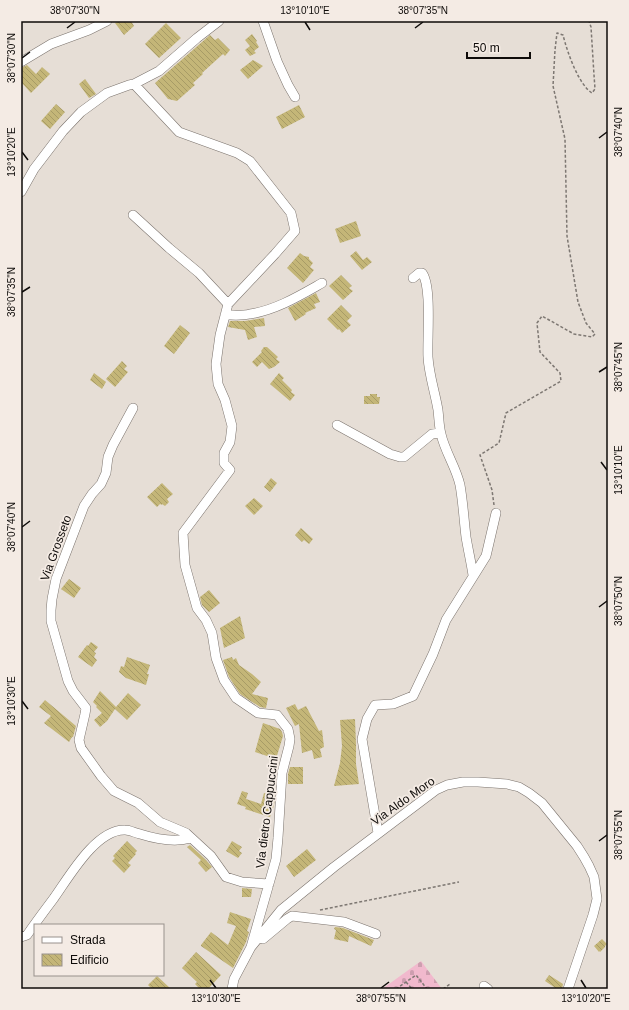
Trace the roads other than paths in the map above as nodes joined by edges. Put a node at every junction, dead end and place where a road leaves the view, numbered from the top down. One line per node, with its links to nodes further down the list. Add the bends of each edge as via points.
1 (108, 21): 4 (street, via 51,44)
2 (219, 21): 5 (street, via 159,71)
3 (263, 21): 6 (street, via 277,61)
4 (21, 62)
5 (134, 84): 7 (street, via 107,93 81,112 34,169); 11 (street, Via dietro Cappuccini, via 180,132 237,153 250,161 291,213 296,231)
6 (295, 97)
7 (21, 192)
8 (133, 215): 11 (street, via 200,273)
9 (413, 278): 15 (street, via 422,273 426,281 428,356 440,420)
10 (322, 283): 12 (street, via 265,311 249,315)
11 (228, 304): 12 (street, Via dietro Cappuccini)
12 (225, 315): 20 (street, Via dietro Cappuccini, via 216,364 218,384 232,426 230,442 224,453 224,463 230,470 183,533 185,565 197,608 212,633 216,658 224,680 236,698 258,713 277,715 288,730 290,739 282,773 276,859)
13 (133, 408): 19 (street, Via Grosseto, via 112,445 101,484 84,506 56,580 50,610 51,621 68,681 86,708 79,740 81,748 114,791 138,802 160,822 186,833)
14 (337, 425): 15 (street, via 400,457 404,457 432,434)
15 (440, 433): 17 (street, via 460,485)
16 (496, 513): 17 (street, via 486,556)
17 (473, 575): 18 (street, via 446,620 413,696 393,704 375,705 367,719 362,739)
18 (378, 833): 25 (street, Via Aldo Moro, via 281,910); 27 (street, Via Aldo Moro, via 436,790 448,785 463,782 507,784 519,787 534,796 577,846 594,877 596,888 597,899 593,915)
19 (191, 838): 20 (street, Via Grosseto, via 210,856 226,877 242,882); 21 (street, via 169,840 123,830 109,834 81,858)
20 (269, 884): 25 (street, Via dietro Cappuccini)
21 (35, 924)
22 (34, 925): 24 (street, via 27,935)
23 (376, 934): 25 (street, via 344,922 292,916)
24 (21, 937)
25 (251, 948): 26 (street, Via Aldo Moro, via 234,979)
26 (232, 989)
27 (568, 989)

